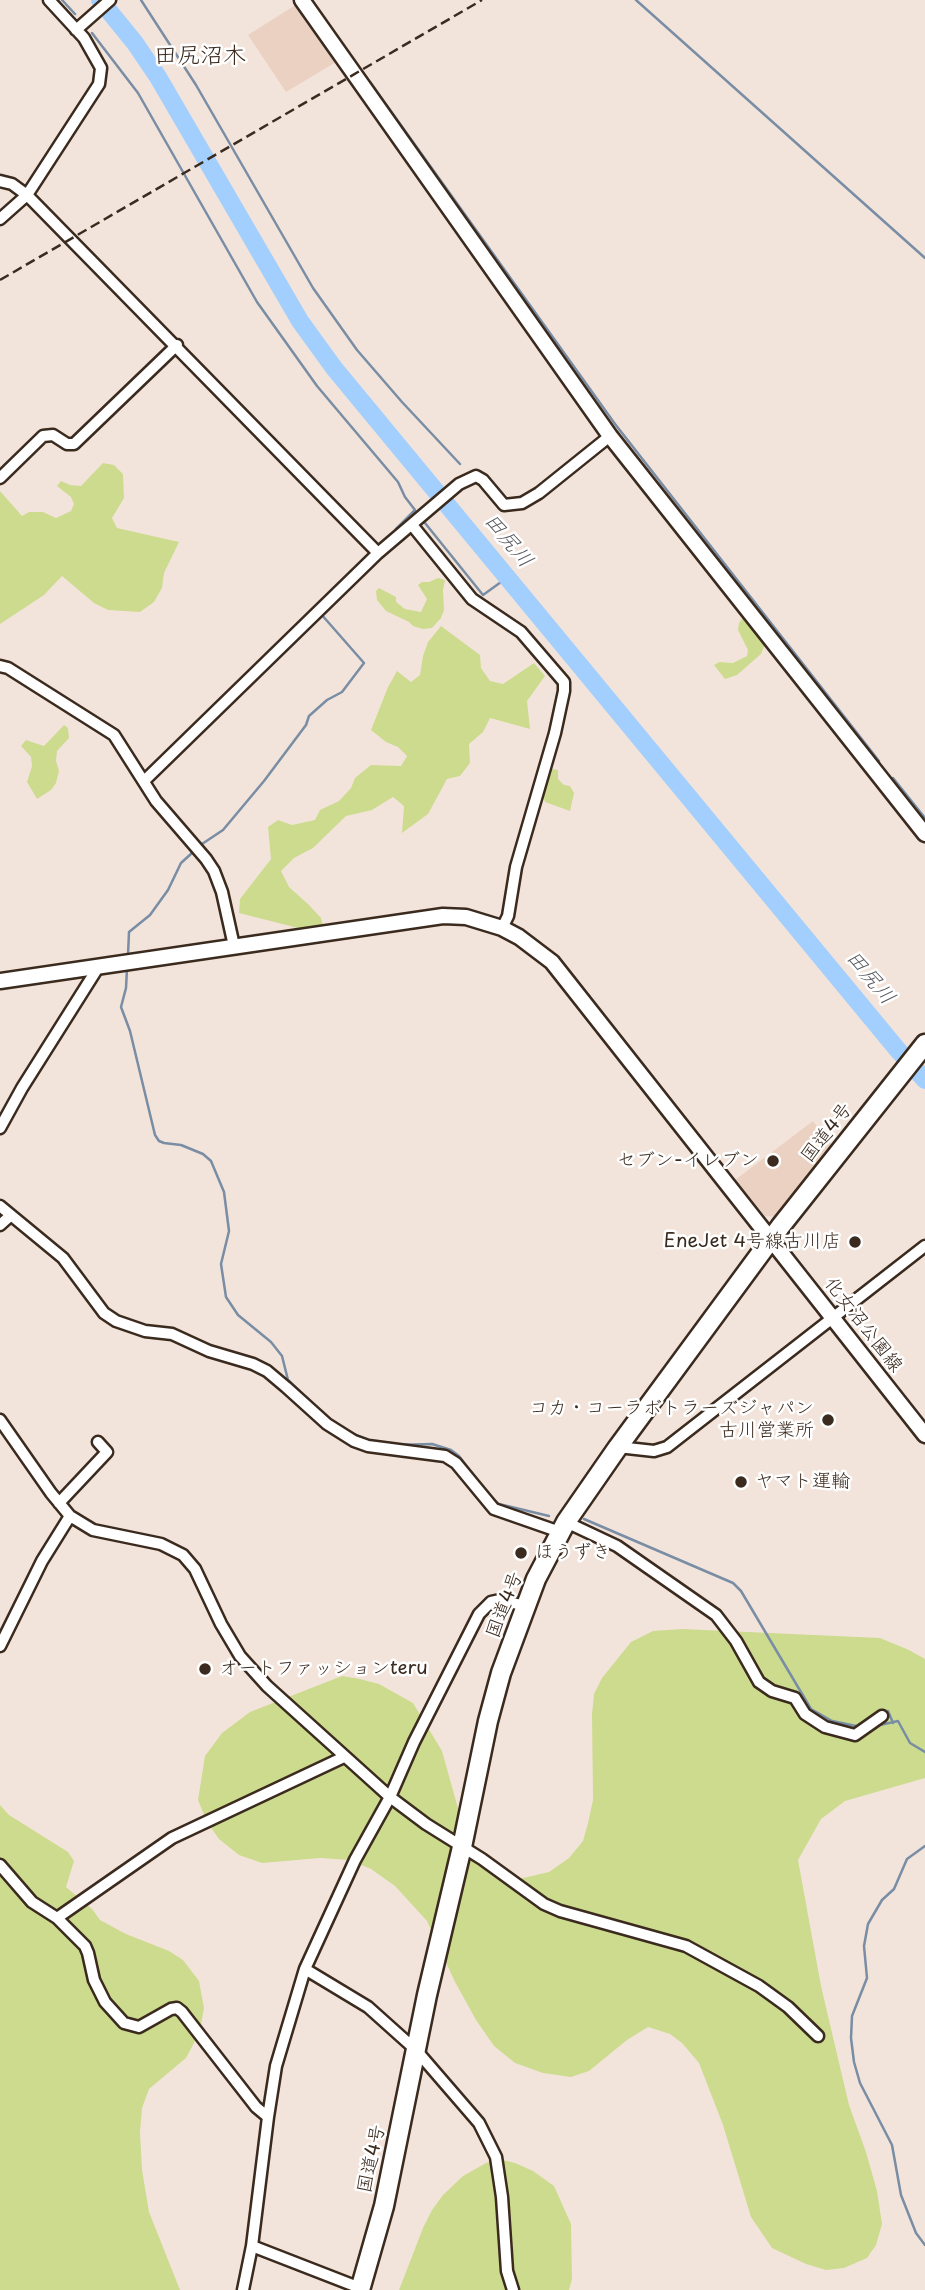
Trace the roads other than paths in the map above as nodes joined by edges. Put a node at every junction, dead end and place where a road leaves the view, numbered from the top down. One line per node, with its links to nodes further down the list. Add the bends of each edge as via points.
1 (49, 0): 4 (street)
2 (110, 0): 4 (street)
3 (302, 0): 9 (street)
4 (76, 30): 6 (street, via 101,68 99,84)
5 (0, 181): 6 (street)
6 (27, 195): 7 (street); 8 (street)
7 (0, 219)
8 (177, 345): 10 (street, via 74,444 43,436); 12 (street)
9 (610, 436): 11 (street, via 522,503 504,505 477,477 459,484); 15 (street)
10 (0, 478)
11 (412, 525): 12 (street); 16 (street, via 472,599 521,632 564,682 555,733)
12 (378, 553): 14 (street)
13 (0, 666): 14 (street, via 114,735)
14 (144, 781): 17 (street, via 214,871)
15 (925, 834)
16 (502, 928): 17 (street, 化女沼公園線, via 466,917 443,916); 25 (street, 化女沼公園線, via 552,962)
17 (234, 946): 18 (street, 化女沼公園線)
18 (99, 966): 19 (street, 化女沼公園線); 21 (street)
19 (0, 981)
20 (924, 1045): 25 (highway, 国道4号)
21 (0, 1128)
22 (0, 1206): 23 (street)
23 (10, 1216): 24 (street); 34 (street, via 57,1253 104,1313 116,1321 172,1334 253,1364 354,1441 445,1456 494,1509)
24 (0, 1225)
25 (772, 1238): 27 (street, 化女沼公園線); 31 (highway, 国道4号)
26 (925, 1246): 27 (street)
27 (832, 1318): 29 (street, 化女沼公園線); 31 (street, via 667,1447 653,1451)
28 (0, 1420): 32 (street)
29 (925, 1435)
30 (98, 1442): 32 (street, via 107,1452)
31 (618, 1447): 34 (highway, 国道4号)
32 (59, 1503): 33 (street)
33 (70, 1516): 36 (street); 38 (street, via 93,1530 161,1545 183,1555 195,1569 240,1656)
34 (563, 1527): 35 (highway, 国道4号); 37 (street, via 617,1546 716,1615 759,1682 795,1698 806,1714 825,1727 855,1735)
35 (526, 1606): 39 (street, via 500,1600 479,1614); 40 (highway, 国道4号, via 488,1721)
36 (0, 1646)
37 (882, 1716)
38 (344, 1757): 39 (street); 42 (street, via 172,1838)
39 (390, 1797): 40 (street); 43 (street)
40 (462, 1847): 44 (street, via 544,1904 686,1946 760,1986); 45 (highway, 国道4号)
41 (0, 1865): 42 (street, via 32,1902)
42 (57, 1918): 46 (street, via 85,1946 105,2002 124,2023 139,2027 177,2008)
43 (305, 1969): 45 (street, via 368,2007); 46 (street, via 276,2066)
44 (818, 2036)
45 (416, 2050): 48 (highway, 国道4号, via 384,2206); 50 (street, via 480,2123 489,2141 498,2171 507,2271)
46 (268, 2117): 47 (street)
47 (252, 2246): 48 (street); 49 (street)
48 (360, 2289)
49 (243, 2290)
50 (513, 2290)

